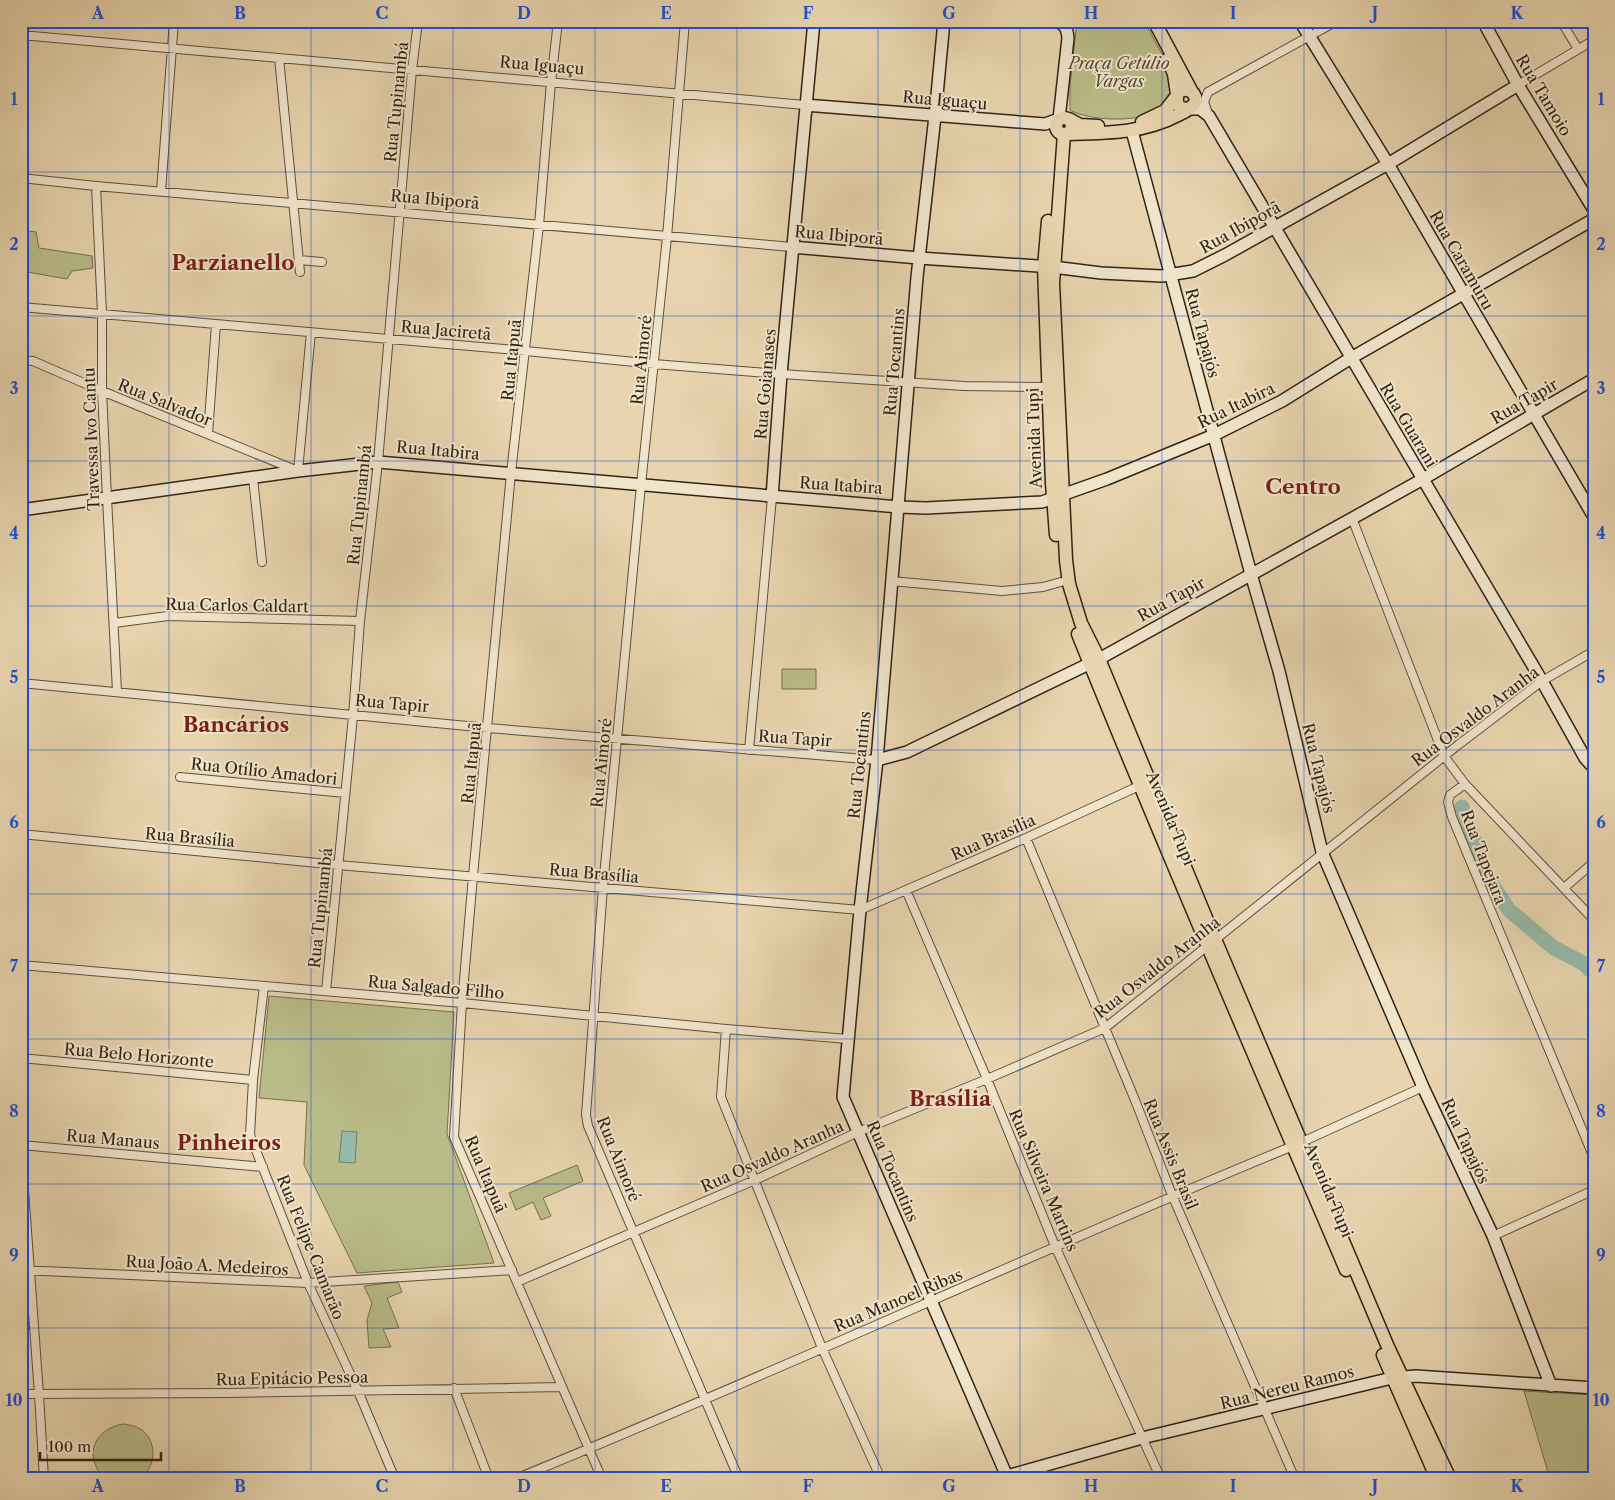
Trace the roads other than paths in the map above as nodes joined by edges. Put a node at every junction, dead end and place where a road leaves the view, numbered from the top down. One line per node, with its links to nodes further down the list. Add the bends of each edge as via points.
1 (26, 21): 15 (street)
2 (174, 21): 18 (street)
3 (418, 21): 22 (street, Rua Tupinambá)
4 (558, 21): 23 (street, Rua Itapuã)
5 (685, 21): 27 (street, Rua Aimoré)
6 (814, 21): 29 (street, Rua Goianases)
7 (944, 21): 31 (street, Rua Tocantins)
8 (1056, 21): 33 (street, via 1067,29 1068,38)
9 (1147, 21): 28 (main road, via 1169,61)
10 (1154, 21): 25 (main road)
11 (1300, 21): 16 (street, Rua Caramuru)
12 (1338, 21): 16 (street)
13 (1482, 21): 24 (street, Rua Tamoio)
14 (1562, 21): 19 (street)
15 (23, 35): 18 (street, Rua Iguaçu); 21 (street)
16 (1308, 37): 26 (street); 35 (street, Rua Caramuru)
17 (1594, 40): 19 (street, Rua Ibiporã)
18 (172, 48): 20 (street, Rua Iguaçu); 38 (street)
19 (1578, 49): 24 (street, Rua Ibiporã)
20 (279, 58): 22 (street, Rua Iguaçu); 39 (street)
21 (21, 66)
22 (412, 70): 23 (street, Rua Iguaçu); 41 (street, Rua Tupinambá)
23 (551, 82): 27 (street, Rua Iguaçu); 43 (street, Rua Itapuã)
24 (1518, 85): 35 (street, Rua Ibiporã); 40 (street, Rua Tamoio)
25 (1192, 92): 26 (street); 28 (main road, via 1183,90); 30 (main road, via 1196,101)
26 (1208, 92): 32 (street, via 1204,102)
27 (679, 94): 29 (street, Rua Iguaçu); 45 (street, Rua Aimoré)
28 (1177, 96): 30 (main road, via 1179,107); 33 (main road, Rua Iguaçu, via 1165,111 1140,123)
29 (805, 105): 31 (street, Rua Iguaçu); 46 (street, Rua Goianases)
30 (1189, 109): 32 (street, via 1200,109); 34 (main road, Rua Iguaçu, via 1166,121)
31 (935, 116): 33 (street, Rua Iguaçu); 47 (street, Rua Tocantins)
32 (1209, 116): 44 (street, Rua Guarani)
33 (1062, 126): 34 (main road, Rua Iguaçu); 50 (main road, Avenida Tupi)
34 (1132, 131): 52 (street, Rua Tapajós)
35 (1388, 164): 44 (street, Rua Ibiporã); 53 (street, Rua Caramuru)
36 (21, 178): 37 (street, Rua Ibiporã)
37 (96, 186): 38 (street, Rua Ibiporã); 55 (street, Travessa Ivo Cantu)
38 (161, 191): 39 (street, Rua Ibiporã)
39 (294, 203): 41 (street, Rua Ibiporã); 48 (street)
40 (1594, 210)
41 (399, 212): 43 (street, Rua Ibiporã); 58 (street, Rua Tupinambá)
42 (1594, 220): 53 (street, Rua Itabira)
43 (539, 225): 45 (street, Rua Ibiporã); 59 (street, Rua Itapuã)
44 (1273, 227): 52 (street, Rua Ibiporã, via 1193,271); 60 (street, Rua Guarani)
45 (667, 237): 46 (street, Rua Ibiporã); 62 (street, Rua Aimoré)
46 (792, 247): 47 (street, Rua Ibiporã); 63 (street, Rua Goianases)
47 (919, 258): 50 (street, Rua Ibiporã); 65 (street, Rua Tocantins)
48 (299, 260): 49 (street); 51 (street)
49 (322, 262)
50 (1048, 267): 52 (street, Rua Ibiporã, via 1101,273); 66 (main road, Avenida Tupi); 78 (main road, Avenida Tupi)
51 (300, 272)
52 (1170, 275): 70 (street, Rua Tapajós)
53 (1462, 294): 60 (street, Rua Itabira); 68 (street, Rua Caramuru)
54 (21, 307): 55 (street, Rua Jaciretã)
55 (102, 313): 56 (street, Rua Jaciretã); 67 (street, Travessa Ivo Cantu)
56 (216, 324): 57 (street, Rua Jaciretã); 69 (street)
57 (311, 332): 58 (street, Rua Jaciretã); 72 (street)
58 (388, 339): 59 (street, Rua Jaciretã); 71 (street, Rua Tupinambá)
59 (526, 351): 62 (street, Rua Jaciretã); 73 (street, Rua Itapuã)
60 (1351, 358): 70 (street, Rua Itabira, via 1282,401); 75 (street, Rua Guarani)
61 (21, 360): 67 (street, Rua Salvador, via 33,361)
62 (654, 364): 63 (street, Rua Jaciretã); 76 (street, Rua Aimoré)
63 (781, 374): 65 (street, Rua Jaciretã); 77 (street, Rua Goianases)
64 (1594, 379): 68 (street, Rua Tapir)
65 (909, 382): 66 (street, Rua Jaciretã); 80 (street, Rua Tocantins)
66 (1048, 386): 78 (main road, Avenida Tupi)
67 (102, 391): 69 (street, Rua Salvador); 79 (street, Travessa Ivo Cantu)
68 (1534, 415): 75 (street, Rua Tapir); 82 (street, Rua Caramuru)
69 (208, 434): 72 (street, Rua Salvador)
70 (1214, 435): 78 (street, Rua Itabira); 85 (street, Rua Tapajós)
71 (378, 462): 72 (street, Rua Itabira); 73 (street, Rua Itabira); 88 (street, Rua Tupinambá)
72 (298, 471): 74 (street, Rua Itabira)
73 (511, 474): 76 (street, Rua Itabira); 96 (street, Rua Itapuã)
74 (252, 478): 79 (street, Rua Itabira); 84 (street)
75 (1423, 479): 83 (street, Rua Tapir); 92 (street, Rua Guarani)
76 (641, 485): 77 (street, Rua Itabira); 97 (street, Rua Aimoré)
77 (772, 496): 80 (street, Rua Itabira); 98 (street, Rua Goianases)
78 (1057, 497): 80 (street, Rua Itabira, via 1042,502); 87 (main road, Avenida Tupi); 91 (main road, Avenida Tupi, via 1069,584)
79 (107, 498): 81 (street, Rua Itabira); 89 (street, Travessa Ivo Cantu)
80 (899, 507): 86 (street, Rua Tocantins)
81 (21, 510)
82 (1594, 517)
83 (1352, 518): 85 (street, Rua Tapir); 99 (street)
84 (262, 562)
85 (1251, 574): 91 (street, Rua Tapir); 108 (street, Rua Tapajós, via 1279,672)
86 (891, 581): 87 (street, via 1002,592); 100 (street, Rua Tocantins)
87 (1061, 582): 91 (main road, Avenida Tupi, via 1070,615)
88 (360, 621): 89 (street, Rua Carlos Caldart, via 168,616); 95 (street, Rua Tupinambá)
89 (114, 623): 94 (street, Travessa Ivo Cantu)
90 (1594, 651): 92 (street, Rua Osvaldo Aranha)
91 (1094, 661): 100 (street, Rua Tapir, via 907,752); 104 (main road, Avenida Tupi); 117 (main road, Avenida Tupi)
92 (1542, 681): 99 (street, Rua Osvaldo Aranha); 101 (street, Rua Guarani, via 1585,758)
93 (21, 682): 94 (street, Rua Tapir)
94 (117, 691): 95 (street, Rua Tapir)
95 (353, 716): 96 (street, Rua Tapir); 105 (street, Rua Tupinambá)
96 (488, 728): 97 (street, Rua Tapir); 111 (street, Rua Itapuã)
97 (618, 739): 98 (street, Rua Tapir); 112 (street, Rua Aimoré)
98 (749, 750): 100 (street, Rua Tapir)
99 (1444, 756): 103 (street); 108 (street, Rua Osvaldo Aranha)
100 (877, 760): 115 (street, Rua Tocantins)
101 (1594, 768)
102 (180, 776): 105 (street, Rua Otílio Amadori)
103 (1465, 784): 113 (street); 134 (street, Rua Tapejara, via 1450,795 1448,802 1452,817)
104 (1139, 786): 107 (street, Rua Brasília); 117 (main road, Avenida Tupi)
105 (345, 793): 110 (street, Rua Tupinambá)
106 (21, 834): 110 (street, Rua Brasília)
107 (1026, 838): 114 (street, Rua Brasília); 123 (street, Rua Assis Brasil)
108 (1322, 852): 117 (street, Rua Osvaldo Aranha); 129 (street, Rua Tapajós)
109 (1594, 862): 113 (street)
110 (338, 865): 111 (street, Rua Brasília); 120 (street, Rua Tupinambá)
111 (473, 876): 112 (street, Rua Brasília); 121 (street, Rua Itapuã)
112 (603, 887): 115 (street, Rua Brasília); 122 (street, Rua Aimoré)
113 (1564, 888): 116 (street)
114 (906, 890): 115 (street, Rua Brasília); 128 (street, Rua Silveira Martins)
115 (860, 910): 125 (street, Rua Tocantins)
116 (1594, 920)
117 (1212, 943): 123 (street, Rua Osvaldo Aranha); 131 (main road, Avenida Tupi)
118 (21, 965): 119 (street, Rua Salgado Filho)
119 (264, 986): 120 (street, Rua Salgado Filho); 127 (street, Rua Felipe Camarão)
120 (326, 992): 121 (street, Rua Salgado Filho)
121 (462, 1003): 122 (street, Rua Salgado Filho); 143 (street, Rua Itapuã, via 454,1137)
122 (592, 1016): 124 (street, Rua Salgado Filho); 139 (street, Rua Aimoré, via 588,1126)
123 (1105, 1028): 128 (street, Rua Osvaldo Aranha); 138 (street, Rua Assis Brasil)
124 (726, 1029): 125 (street, Rua Salgado Filho); 136 (street, via 721,1097)
125 (848, 1039): 130 (street, Rua Tocantins, via 843,1097)
126 (21, 1058): 127 (street, Rua Belo Horizonte)
127 (253, 1080): 135 (street, Rua Felipe Camarão, via 250,1135)
128 (987, 1080): 130 (street, Rua Osvaldo Aranha); 141 (street, Rua Silveira Martins)
129 (1423, 1087): 131 (street, Rua Manoel Ribas); 140 (street, Rua Tapajós)
130 (858, 1132): 136 (street, Rua Osvaldo Aranha); 146 (street, Rua Tocantins)
131 (1297, 1144): 138 (street, Rua Manoel Ribas); 148 (main road, Avenida Tupi)
132 (21, 1145): 135 (street, Rua Manaus)
133 (21, 1149): 142 (street)
134 (1594, 1158)
135 (263, 1167): 145 (street, Rua Felipe Camarão)
136 (755, 1180): 139 (street, Rua Osvaldo Aranha); 147 (street)
137 (1594, 1190): 140 (street)
138 (1172, 1195): 141 (street, Rua Manoel Ribas); 157 (street, Rua Assis Brasil)
139 (634, 1232): 144 (street, Rua Osvaldo Aranha); 156 (street, Rua Aimoré)
140 (1492, 1236): 149 (street, Rua Tapajós)
141 (1055, 1246): 146 (street, Rua Manoel Ribas); 158 (street, Rua Silveira Martins)
142 (25, 1270): 145 (street, Rua João A. Medeiros); 155 (street)
143 (512, 1270): 144 (street, Rua Itapuã); 145 (street, Rua João A. Medeiros)
144 (517, 1282): 151 (street, Rua Itapuã)
145 (308, 1283): 153 (street, Rua Felipe Camarão)
146 (931, 1301): 147 (street, Rua Manoel Ribas); 160 (street, Rua Tocantins)
147 (822, 1348): 156 (street, Rua Manoel Ribas); 167 (street)
148 (1397, 1377): 149 (street, Rua Nereu Ramos); 157 (street, Rua Nereu Ramos); 171 (main road, Avenida Tupi); 172 (main road, Avenida Tupi)
149 (1551, 1386): 152 (street, Rua Nereu Ramos)
150 (454, 1388): 151 (street, Rua Epitácio Pessoa); 153 (street, Rua Epitácio Pessoa); 163 (street)
151 (562, 1388): 159 (street, Rua Itapuã)
152 (1594, 1388)
153 (358, 1391): 155 (street, Rua Epitácio Pessoa); 162 (street, Rua Felipe Camarão)
154 (21, 1394): 155 (street, Rua Epitácio Pessoa)
155 (40, 1394): 161 (street)
156 (706, 1399): 159 (street, Rua Manoel Ribas); 166 (street, Rua Aimoré)
157 (1265, 1409): 158 (street, Rua Nereu Ramos); 170 (street, Rua Assis Brasil)
158 (1142, 1438): 160 (street, Rua Nereu Ramos); 169 (street, Rua Silveira Martins)
159 (589, 1449): 164 (street, Rua Manoel Ribas); 165 (street, Rua Itapuã)
160 (1007, 1477): 168 (street, Rua Nereu Ramos)
161 (44, 1479)
162 (395, 1479)
163 (489, 1479)
164 (515, 1479)
165 (602, 1479)
166 (739, 1479)
167 (881, 1479)
168 (994, 1479)
169 (1161, 1479)
170 (1295, 1479)
171 (1437, 1479)
172 (1450, 1479)

